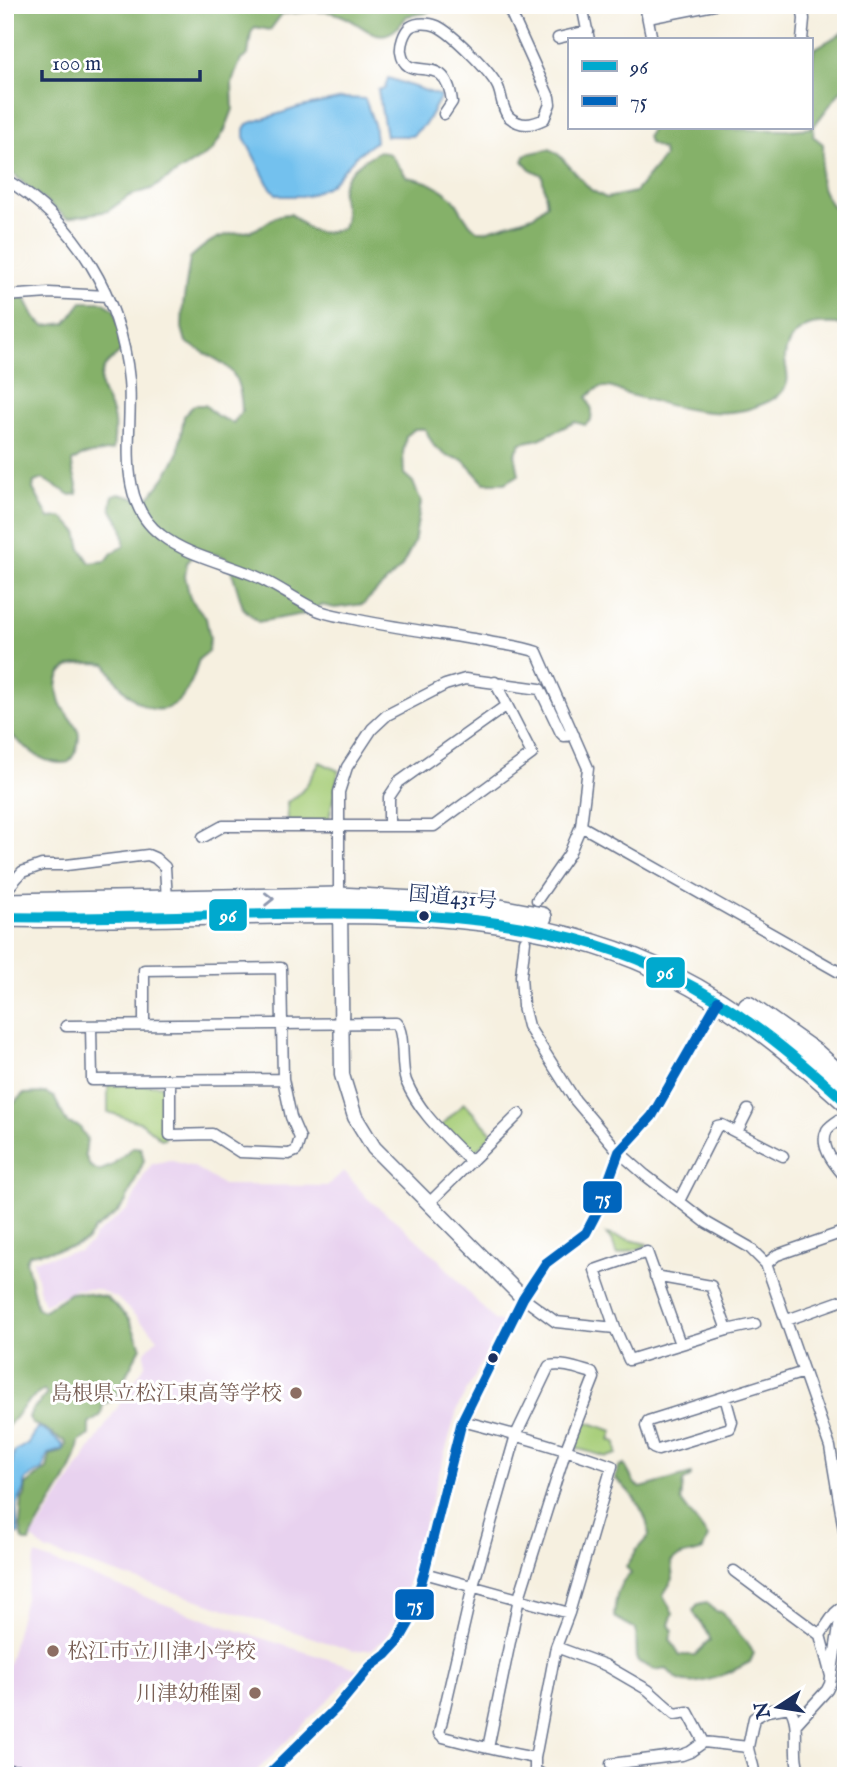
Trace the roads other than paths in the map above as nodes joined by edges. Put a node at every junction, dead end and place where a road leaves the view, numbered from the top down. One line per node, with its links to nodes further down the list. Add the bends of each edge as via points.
1 (504, 5): 11 (street, via 550,97 544,119 532,125 519,124 507,115 497,86 480,63 437,26 422,23 410,27 401,50 414,69 444,76 452,102)
2 (582, 5): 7 (street)
3 (645, 5): 6 (street)
4 (714, 5): 6 (street)
5 (802, 5): 10 (street)
6 (648, 18): 9 (street)
7 (589, 36): 8 (street)
8 (558, 38)
9 (652, 38)
10 (802, 38)
11 (444, 114)
12 (5, 179): 14 (street, via 71,234)
13 (5, 296): 14 (street)
14 (107, 296): 17 (street, via 129,380 130,473 147,522 177,545 269,581 315,610 537,652)
15 (495, 682): 16 (street); 17 (street, via 540,689 561,733); 20 (street, via 465,679 444,685 379,722 347,766 339,792)
16 (506, 705): 18 (street, via 399,782 390,797); 18 (street, via 532,754 434,826)
17 (574, 735): 19 (street, via 588,768)
18 (389, 825): 20 (street)
19 (581, 826): 24 (street, via 569,854); 28 (street)
20 (339, 827): 21 (street, via 223,827); 25 (street)
21 (203, 837)
22 (6, 896): 23 (highway, 国道431号); 23 (street, via 22,872 42,865 148,855 164,867)
23 (167, 900): 25 (highway, 国道431号, one-way to 25)
24 (537, 900)
25 (340, 905): 26 (highway, 国道431号); 29 (highway, 国道431号, via 526,926 634,958); 32 (street); 37 (highway, 国道431号, via 473,904 581,927 641,947 725,990 778,1025)
26 (5, 917)
27 (525, 941): 43 (street, via 521,976 528,1026 575,1100)
28 (846, 976)
29 (718, 1001): 38 (highway, 国道431号, via 770,1036); 43 (street, via 652,1116)
30 (284, 1023): 31 (street); 31 (street, via 281,968 144,970); 32 (street); 35 (street)
31 (144, 1024): 34 (street)
32 (342, 1025): 45 (street, via 398,1025 404,1075 412,1096); 48 (street, via 342,1075 355,1117 374,1148)
33 (66, 1026): 34 (street)
34 (91, 1026): 36 (street, via 92,1080)
35 (283, 1079): 36 (street); 36 (street, via 300,1138 298,1148 289,1154 240,1152 212,1134 170,1135)
36 (170, 1081)
37 (846, 1081)
38 (846, 1102)
39 (748, 1110): 42 (street)
40 (519, 1114): 45 (street)
41 (846, 1115): 46 (street, via 829,1127 825,1140)
42 (737, 1132): 44 (street); 47 (street, via 717,1126)
43 (619, 1152): 47 (street); 52 (street, via 586,1233 552,1257)
44 (783, 1156)
45 (471, 1162): 48 (street)
46 (846, 1178)
47 (679, 1201): 50 (street, via 706,1223 749,1247)
48 (429, 1203): 52 (street)
49 (846, 1231): 50 (street, via 777,1255)
50 (766, 1264): 54 (street)
51 (655, 1276): 56 (street, via 647,1252 595,1270); 57 (street, via 711,1286); 58 (street)
52 (523, 1298): 56 (street, via 556,1322); 61 (street)
53 (846, 1298): 54 (street)
54 (787, 1320): 59 (street)
55 (755, 1324): 57 (street)
56 (615, 1328): 58 (street, via 629,1360)
57 (727, 1330): 58 (street)
58 (680, 1345)
59 (804, 1372): 60 (street); 64 (street, via 830,1447)
60 (725, 1397): 60 (street, via 648,1421 653,1448 657,1451 730,1428)
61 (462, 1421): 62 (street); 66 (street)
62 (516, 1435): 63 (street); 63 (street, via 546,1368 558,1364 577,1368 594,1378); 67 (street)
63 (566, 1449): 68 (street); 70 (street, via 612,1466)
64 (846, 1541)
65 (734, 1571): 71 (street)
66 (424, 1573): 67 (street); 82 (street, via 409,1623 398,1642)
67 (473, 1586): 68 (street); 77 (street, via 439,1733)
68 (519, 1598): 70 (street); 77 (street)
69 (844, 1604): 71 (street); 73 (street)
70 (569, 1613): 72 (street)
71 (820, 1635): 73 (street)
72 (556, 1647): 75 (street, via 605,1665 648,1690 675,1714 688,1712); 78 (street)
73 (831, 1676): 74 (street, via 827,1690)
74 (796, 1724): 76 (street, via 789,1707 759,1713 752,1721); 85 (street, via 796,1757)
75 (704, 1742): 76 (street); 79 (street, via 681,1755)
76 (748, 1746): 84 (street)
77 (488, 1748): 78 (street)
78 (535, 1758): 83 (street, via 535,1770)
79 (611, 1764)
80 (5, 1770): 81 (street)
81 (28, 1771)
82 (274, 1774)
83 (544, 1776)
84 (754, 1776)
85 (802, 1776)

